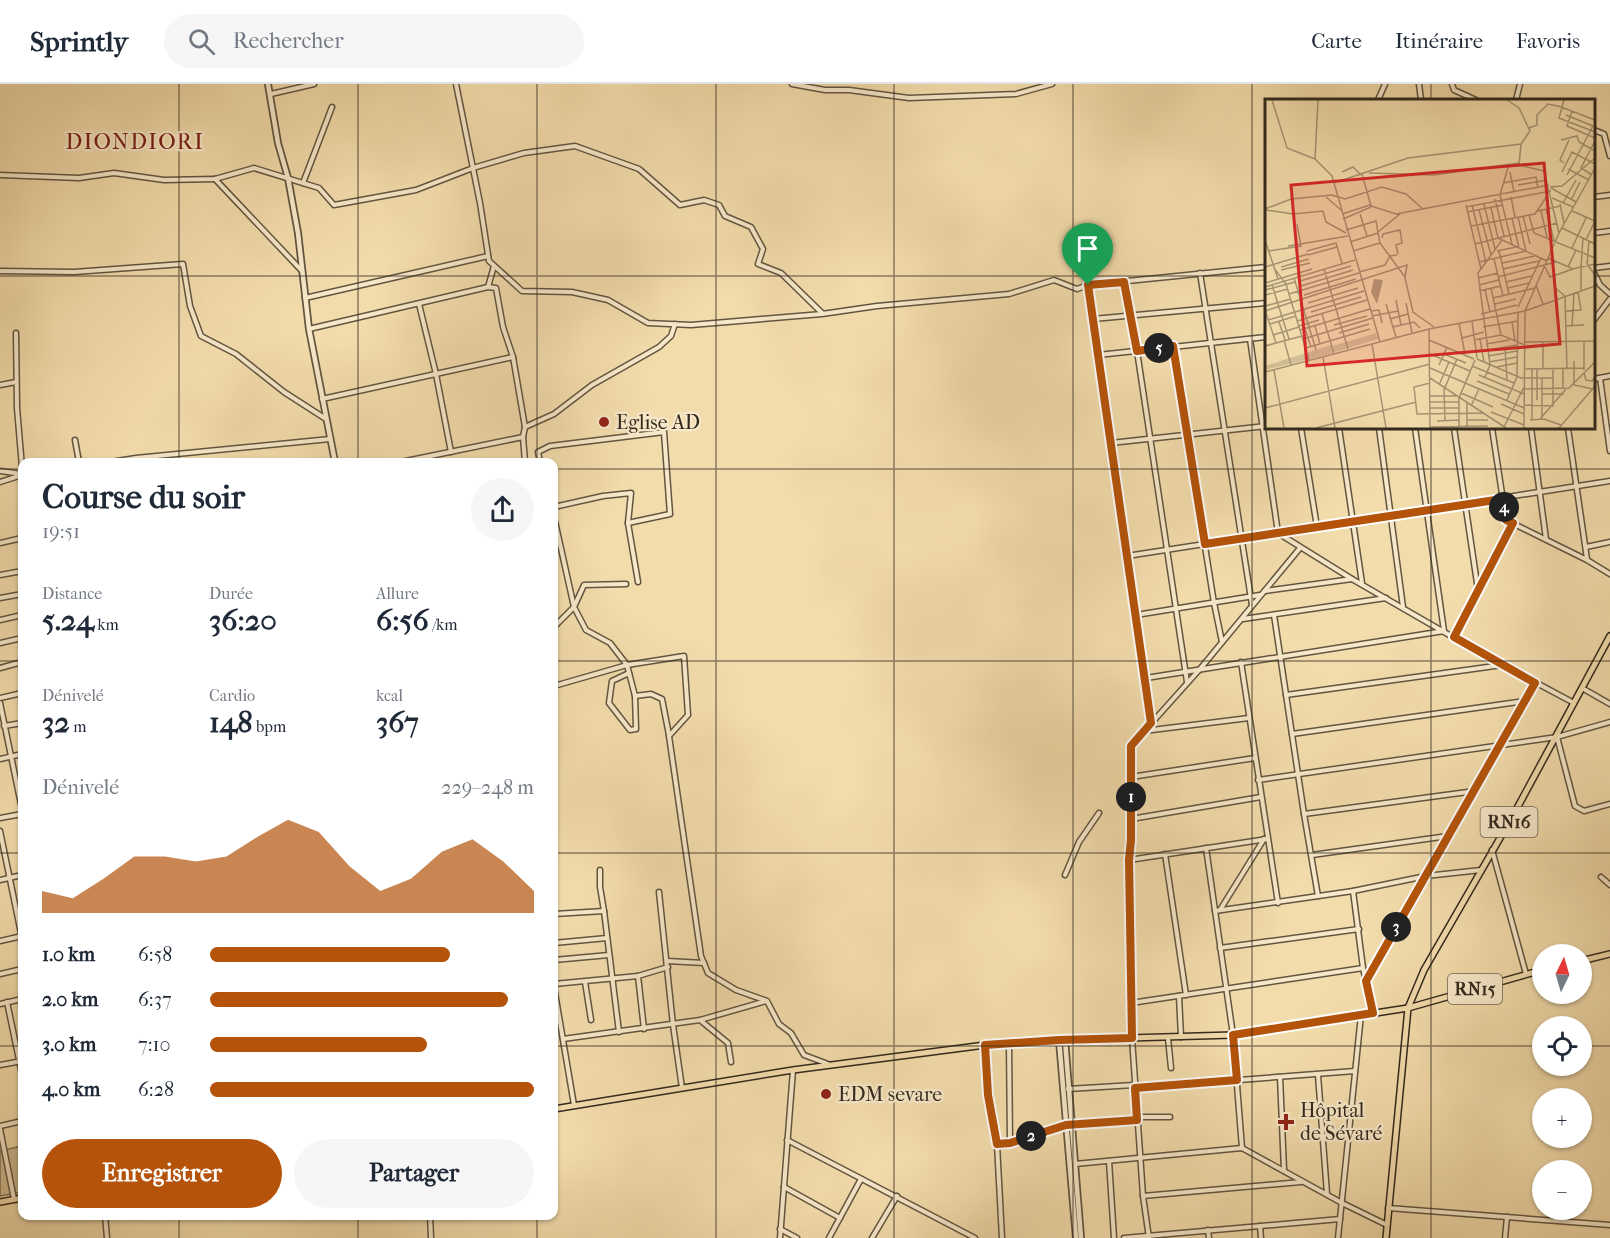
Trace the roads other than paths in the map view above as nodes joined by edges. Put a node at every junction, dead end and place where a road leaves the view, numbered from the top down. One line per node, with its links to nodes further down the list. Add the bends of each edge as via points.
1 (268, 84): 10 (street)
2 (314, 84): 10 (street)
3 (456, 84): 18 (street)
4 (792, 84): 5 (street, via 909,98 1016,94)
5 (1052, 84)
6 (1385, 84): 11 (street)
7 (1419, 84): 12 (street)
8 (1452, 84): 13 (street, via 1454,90)
9 (1520, 84): 14 (street)
10 (271, 94): 20 (street)
11 (1378, 99)
12 (1421, 99)
13 (1474, 99)
14 (1516, 99)
15 (332, 107): 22 (street)
16 (1595, 131): 17 (street, via 1604,134)
17 (1610, 156)
18 (473, 168): 22 (street, via 416,190 334,205 319,188); 27 (street); 45 (street, via 524,153 575,146 639,169 680,204 704,200 719,205 725,216 751,227 763,249 758,264 781,273)
19 (0, 175): 21 (street, via 80,178 114,173 164,180)
20 (288, 178): 21 (street, via 254,168); 22 (street); 33 (street)
21 (215, 179): 33 (street)
22 (303, 183)
23 (1610, 195): 24 (street)
24 (1595, 197)
25 (1610, 231): 26 (street)
26 (1595, 232)
27 (488, 256): 28 (street); 40 (street)
28 (494, 266): 38 (street); 49 (street, via 522,291 572,292 608,300 648,323)
29 (1610, 266): 31 (street)
30 (1265, 267): 34 (street)
31 (1595, 268)
32 (0, 271): 66 (street, via 95,272 183,264 190,306 201,336 236,354)
33 (302, 271): 40 (street)
34 (1200, 273): 36 (street); 44 (street)
35 (1595, 276): 39 (street)
36 (1124, 282): 37 (street); 46 (street)
37 (1088, 285): 45 (street, via 1077,289 1054,280 1009,294); 48 (street)
38 (488, 287): 43 (street); 58 (street, via 496,288 502,327)
39 (1610, 294)
40 (305, 297): 50 (street)
41 (1610, 299): 47 (street)
42 (1265, 303): 44 (street)
43 (419, 304): 50 (street); 59 (street)
44 (1206, 309): 46 (street); 54 (street)
45 (822, 314): 49 (street)
46 (1131, 314): 48 (street); 56 (street)
47 (1595, 318)
48 (1093, 319): 57 (street)
49 (675, 324): 67 (street, via 671,336 659,347 592,386 554,414)
50 (309, 329): 65 (street)
51 (16, 333): 63 (street)
52 (1265, 337): 53 (street)
53 (1250, 339): 54 (street); 68 (street)
54 (1211, 342): 55 (street); 78 (street)
55 (1173, 346): 56 (street); 79 (street)
56 (1137, 351): 57 (street); 82 (street)
57 (1098, 355): 84 (street)
58 (513, 357): 59 (street); 67 (street)
59 (436, 374): 65 (street); 86 (street)
60 (1610, 376): 61 (street)
61 (1600, 378): 62 (street); 85 (street)
62 (1595, 379)
63 (16, 382): 64 (street); 87 (street)
64 (0, 385)
65 (322, 399): 66 (street)
66 (326, 419): 81 (street)
67 (525, 427): 80 (street)
68 (1265, 427): 78 (street)
69 (1265, 429): 110 (street)
70 (1301, 429): 109 (street)
71 (1340, 429): 106 (street)
72 (1379, 429): 105 (street)
73 (1415, 429): 104 (street)
74 (1454, 429): 102 (street)
75 (1492, 429): 101 (street)
76 (1531, 429): 100 (street)
77 (1569, 429): 99 (street)
78 (1225, 431): 79 (street); 112 (street)
79 (1187, 435): 82 (street); 117 (street)
80 (523, 437): 86 (street); 92 (street)
81 (330, 439): 89 (street); 90 (street)
82 (1149, 439): 84 (street); 120 (street)
83 (75, 441): 88 (street)
84 (1111, 443): 121 (street)
85 (1610, 451)
86 (451, 452): 91 (street)
87 (21, 458)
88 (78, 458)
89 (136, 458)
90 (334, 458)
91 (420, 458)
92 (525, 458)
93 (539, 458): 107 (street, via 538,452 550,446 664,432 670,514)
94 (0, 471): 95 (street)
95 (18, 473)
96 (18, 475): 98 (street)
97 (1610, 481): 99 (street)
98 (0, 482)
99 (1577, 486): 100 (street); 118 (street)
100 (1539, 492): 101 (street); 114 (street)
101 (1502, 499): 102 (street); 108 (street, via 1506,520)
102 (1465, 505): 104 (street); 130 (street)
103 (558, 506): 107 (street, via 631,493)
104 (1428, 510): 105 (street); 147 (street)
105 (1389, 515): 106 (street); 139 (street)
106 (1353, 521): 109 (street); 129 (street)
107 (628, 523): 127 (street)
108 (1513, 523): 114 (street); 130 (street)
109 (1317, 526): 110 (street)
110 (1278, 533): 112 (street); 119 (street)
111 (558, 535): 138 (street)
112 (1242, 538): 117 (street); 133 (street)
113 (18, 539): 116 (street)
114 (1546, 539): 122 (street)
115 (1610, 542): 118 (street)
116 (0, 543)
117 (1205, 544): 120 (street); 136 (street)
118 (1586, 547): 122 (street)
119 (1300, 548): 126 (street); 131 (street)
120 (1167, 549): 121 (street); 140 (street)
121 (1127, 556): 141 (street)
122 (1587, 560): 124 (street)
123 (18, 572): 125 (street)
124 (1610, 574)
125 (0, 575)
126 (1352, 579): 129 (street); 131 (street)
127 (638, 582)
128 (626, 584): 138 (street, via 584,585)
129 (1362, 584): 135 (street)
130 (1478, 590): 149 (street)
131 (1262, 593): 133 (street); 137 (street)
132 (18, 595): 134 (street)
133 (1251, 597): 136 (street); 137 (street)
134 (0, 598)
135 (1386, 598): 139 (street); 142 (street)
136 (1214, 603): 140 (street); 152 (street)
137 (1252, 606): 144 (street)
138 (574, 607): 146 (street); 156 (street, via 586,630 610,644)
139 (1403, 608): 147 (street)
140 (1175, 609): 141 (street); 160 (street)
141 (1136, 615): 162 (street)
142 (1274, 615): 144 (street); 153 (street)
143 (18, 616): 145 (street)
144 (1242, 619): 152 (street)
145 (0, 620)
146 (558, 623)
147 (1444, 632): 149 (street); 153 (street)
148 (1610, 636): 166 (main road, RN16)
149 (1454, 637): 157 (street)
150 (18, 639): 151 (street)
151 (0, 643)
152 (1222, 643): 159 (street)
153 (1280, 656): 154 (street); 168 (street)
154 (1241, 662): 159 (street); 175 (street)
155 (18, 663): 158 (street)
156 (627, 665): 161 (street); 165 (street); 182 (street, via 684,656 688,715)
157 (1503, 665): 164 (street); 168 (street)
158 (0, 668)
159 (1200, 669): 160 (street); 163 (street)
160 (1186, 672): 162 (street); 163 (street)
161 (629, 673): 169 (street); 169 (street, via 612,681 609,703 630,730 636,729)
162 (1146, 678): 177 (street)
163 (1187, 683): 177 (street)
164 (1535, 683): 171 (street); 173 (street)
165 (558, 685)
166 (1581, 687): 173 (main road, RN16); 174 (street)
167 (18, 694): 170 (street)
168 (1286, 695): 181 (street)
169 (635, 696): 182 (street, via 651,694 662,699)
170 (0, 698)
171 (1525, 701): 181 (street); 184 (street)
172 (0, 703): 179 (street)
173 (1574, 703): 183 (main road, RN16)
174 (1610, 704)
175 (1249, 718): 180 (street); 187 (street)
176 (1610, 722): 183 (street)
177 (1151, 723): 180 (street)
178 (18, 724): 179 (street)
179 (4, 726): 186 (street)
180 (1144, 731): 190 (street, via 1131,746)
181 (1292, 734): 189 (street)
182 (669, 736): 237 (street)
183 (1557, 737): 184 (street); 195 (street, via 1575,806 1584,811); 205 (main road, RN16)
184 (1501, 745): 189 (street); 193 (street)
185 (18, 755): 186 (street)
186 (11, 757): 188 (street); 191 (street)
187 (1255, 758): 190 (street); 192 (street)
188 (0, 759)
189 (1298, 775): 192 (street); 197 (street)
190 (1131, 777): 200 (street)
191 (18, 779)
192 (1258, 780): 194 (street)
193 (1475, 791): 197 (street); 202 (street)
194 (1261, 797): 200 (street); 203 (street)
195 (1610, 804)
196 (1099, 813): 211 (street, via 1079,842)
197 (1304, 814): 207 (street)
198 (18, 815): 199 (street)
199 (0, 818)
200 (1131, 819): 208 (street)
201 (0, 831): 215 (street)
202 (1449, 836): 207 (street); 213 (street)
203 (1265, 839): 204 (street); 221 (street); 222 (street)
204 (1206, 848): 206 (street); 222 (street)
205 (1492, 850): 210 (main road, RN16); 243 (street)
206 (1165, 854): 208 (street); 250 (street)
207 (1312, 855): 220 (street)
208 (1129, 860): 255 (street)
209 (600, 870): 223 (street)
210 (1481, 870): 213 (street); 257 (main road, RN16, via 1424,970)
211 (1065, 875)
212 (18, 876): 215 (street)
213 (1426, 876): 218 (street); 246 (street)
214 (1601, 877): 217 (street)
215 (10, 878): 216 (street); 225 (street)
216 (0, 880)
217 (1610, 885)
218 (1353, 891): 220 (street); 226 (street)
219 (659, 892): 236 (street)
220 (1318, 896): 221 (street)
221 (1278, 903): 222 (street)
222 (1218, 910): 231 (street)
223 (604, 911): 224 (street); 228 (street)
224 (558, 914)
225 (18, 917)
226 (1359, 929): 231 (street); 239 (street)
227 (18, 938): 229 (street)
228 (607, 938): 230 (street); 233 (street)
229 (0, 941)
230 (558, 943)
231 (1220, 948): 249 (street)
232 (1610, 954): 234 (main road)
233 (609, 955): 235 (street); 245 (street)
234 (1592, 958)
235 (558, 960)
236 (667, 961): 237 (street); 238 (street)
237 (704, 963): 253 (street, via 708,973 736,990)
238 (668, 967): 244 (street); 263 (street)
239 (1363, 968): 246 (street); 249 (street)
240 (18, 970): 242 (street)
241 (1532, 972): 243 (main road, RN15)
242 (0, 974)
243 (1526, 974): 257 (main road, RN15)
244 (638, 976): 245 (street); 264 (street)
245 (611, 978): 247 (street); 265 (street)
246 (1366, 981): 259 (street)
247 (585, 982): 248 (street); 261 (street)
248 (558, 987)
249 (1227, 989): 250 (street); 266 (street)
250 (1186, 995): 251 (street)
251 (1179, 996): 255 (street); 269 (street)
252 (18, 1000): 254 (street)
253 (766, 1001): 262 (street); 278 (street, via 778,1024 791,1033 804,1055)
254 (7, 1002): 256 (street); 274 (street)
255 (1131, 1003): 267 (street)
256 (0, 1004)
257 (1408, 1008): 259 (main road); 313 (main road)
258 (558, 1011): 270 (street)
259 (1373, 1013): 260 (main road)
260 (1361, 1015): 266 (main road); 281 (street)
261 (591, 1020)
262 (700, 1020): 263 (street); 276 (street, via 728,1043)
263 (673, 1025): 264 (street); 286 (street)
264 (644, 1029): 265 (street)
265 (619, 1032): 270 (street)
266 (1233, 1035): 269 (main road); 284 (street)
267 (1132, 1038): 268 (main road); 271 (main road); 285 (street)
268 (1168, 1038): 269 (main road); 279 (street)
269 (1181, 1038)
270 (563, 1039): 288 (street)
271 (1062, 1040): 272 (main road); 287 (street)
272 (1008, 1043): 273 (main road); 296 (street)
273 (985, 1045): 278 (main road); 297 (street, via 988,1095)
274 (18, 1048)
275 (18, 1062): 277 (street)
276 (731, 1062)
277 (0, 1065)
278 (831, 1065): 280 (main road)
279 (1171, 1068)
280 (793, 1070): 286 (main road); 295 (street)
281 (1356, 1071): 282 (street); 312 (street)
282 (1318, 1075): 283 (street); 306 (street)
283 (1280, 1077): 284 (street); 302 (street)
284 (1237, 1080): 285 (street); 298 (street)
285 (1135, 1087): 287 (street); 291 (street)
286 (682, 1088): 288 (main road)
287 (1066, 1089): 293 (street)
288 (574, 1105): 289 (main road)
289 (558, 1108)
290 (1170, 1117): 291 (street)
291 (1137, 1119): 293 (street); 299 (street)
292 (18, 1122): 294 (street)
293 (1069, 1125): 296 (street); 301 (street)
294 (0, 1127): 310 (street)
295 (787, 1140): 303 (street); 305 (street)
296 (1010, 1143): 297 (street)
297 (997, 1144): 332 (street)
298 (1242, 1148): 299 (street); 302 (street)
299 (1141, 1159): 300 (street); 308 (street)
300 (1109, 1161): 301 (street); 335 (street)
301 (1072, 1164): 333 (street); 334 (street)
302 (1284, 1171): 304 (street)
303 (861, 1179): 307 (street); 315 (street)
304 (1303, 1182): 306 (street); 308 (street)
305 (784, 1186): 315 (street); 322 (street)
306 (1328, 1194): 312 (street)
307 (897, 1196): 324 (street); 331 (street)
308 (1143, 1196): 325 (street)
309 (18, 1198): 310 (main road)
310 (14, 1199): 311 (main road)
311 (0, 1202)
312 (1342, 1203): 316 (street); 319 (street)
313 (1388, 1208): 314 (street); 319 (main road)
314 (1507, 1217): 320 (street); 341 (street)
315 (840, 1218): 330 (street)
316 (1340, 1219): 321 (street); 339 (street)
317 (105, 1220): 326 (street)
318 (430, 1220): 327 (street)
319 (1387, 1225): 340 (main road)
320 (1610, 1225)
321 (1260, 1226): 323 (street); 338 (street)
322 (780, 1229): 328 (street); 329 (street)
323 (1208, 1230): 325 (street); 337 (street)
324 (874, 1237)
325 (1149, 1237): 336 (street)
326 (107, 1238)
327 (432, 1238)
328 (780, 1238)
329 (797, 1238)
330 (830, 1238)
331 (975, 1238)
332 (1002, 1238)
333 (1076, 1238)
334 (1081, 1238)
335 (1114, 1238)
336 (1124, 1238)
337 (1209, 1238)
338 (1261, 1238)
339 (1338, 1238)
340 (1386, 1238)
341 (1505, 1238)

